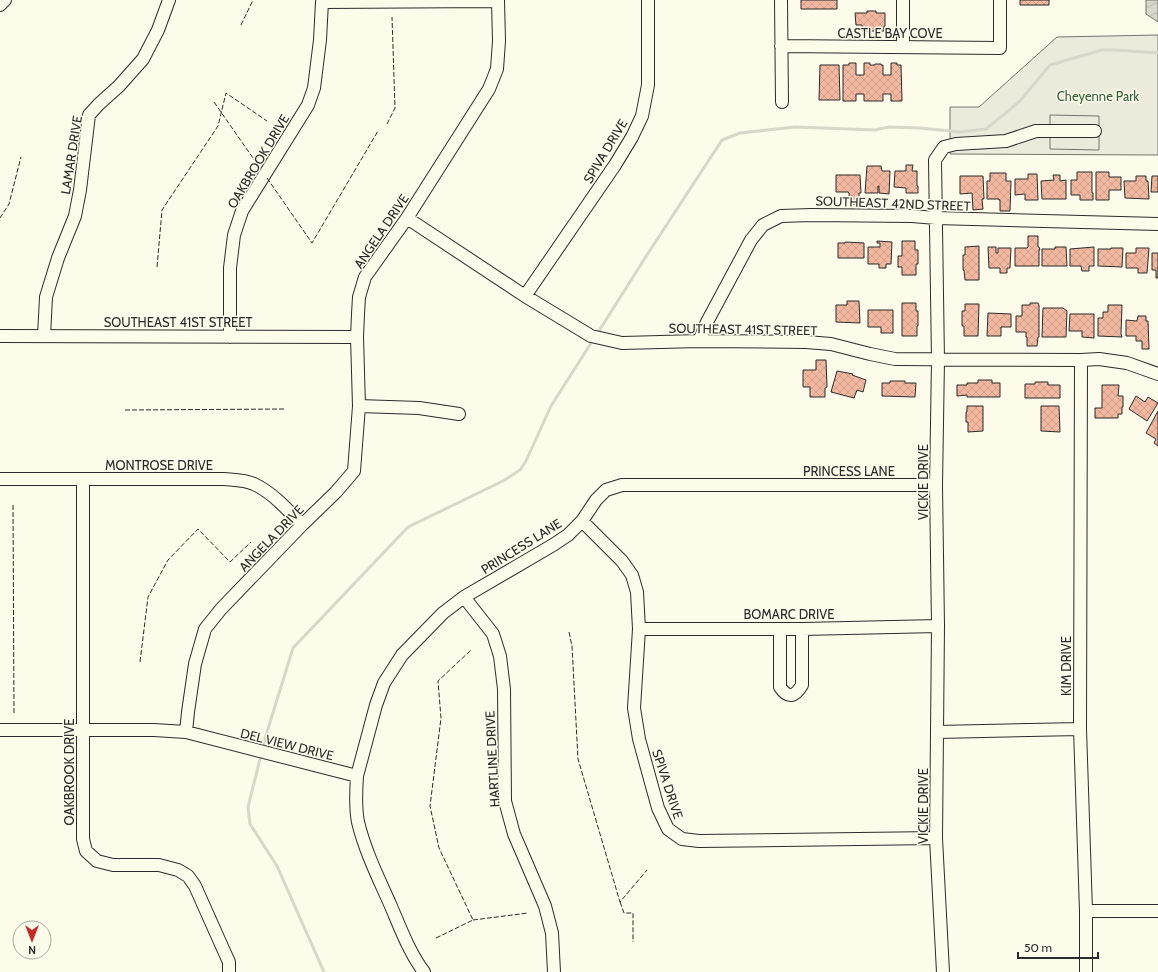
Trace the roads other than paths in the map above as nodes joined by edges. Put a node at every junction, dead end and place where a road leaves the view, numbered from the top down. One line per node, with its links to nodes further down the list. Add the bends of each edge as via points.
1 (5, 0): 8 (street)
2 (169, 0): 18 (street, LAMAR DRIVE, via 158,30 142,59 89,115 75,216 46,297)
3 (648, 0): 16 (street, SPIVA DRIVE, via 648,85 642,116 615,165)
4 (781, 0): 9 (street)
5 (903, 0): 10 (street)
6 (1000, 0): 10 (street, CASTLE BAY COVE, via 1000,48)
7 (322, 2): 13 (street, ANGELA DRIVE, via 498,1 497,69 489,89); 19 (street, OAKBROOK DRIVE, via 314,88 308,105 242,211 234,235 230,268)
8 (0, 5)
9 (781, 46): 10 (street, CASTLE BAY COVE); 11 (street)
10 (903, 47)
11 (782, 102)
12 (1095, 131): 14 (street, VICKIE DRIVE, via 1036,131 1006,141 956,144 944,148 935,160)
13 (407, 218): 16 (street, SOUTHEAST 41ST STREET); 20 (street, ANGELA DRIVE, via 365,277 359,297)
14 (936, 218): 15 (street, SOUTHEAST 42ND STREET); 21 (street, SOUTHEAST 42ND STREET, via 781,216 763,225 751,240); 22 (street, VICKIE DRIVE)
15 (1158, 224)
16 (525, 296): 21 (street, SOUTHEAST 41ST STREET, via 591,336 622,343)
17 (0, 336): 18 (street, SOUTHEAST 41ST STREET)
18 (44, 336): 19 (street, SOUTHEAST 41ST STREET)
19 (230, 337): 20 (street, SOUTHEAST 41ST STREET)
20 (357, 337): 25 (street, ANGELA DRIVE)
21 (699, 341): 22 (street, SOUTHEAST 41ST STREET, via 806,342 831,344 895,359)
22 (938, 360): 23 (street, SOUTHEAST 41ST STREET); 29 (street, VICKIE DRIVE)
23 (1081, 360): 24 (street, SOUTHEAST 41ST STREET, via 1099,359 1127,363); 37 (street, KIM DRIVE)
24 (1158, 374)
25 (359, 406): 26 (street, via 419,408); 31 (street, ANGELA DRIVE, via 354,471)
26 (459, 414)
27 (0, 479): 28 (street, MONTROSE DRIVE)
28 (83, 479): 31 (street, MONTROSE DRIVE, via 241,481 263,490 280,502); 39 (street, OAKBROOK DRIVE)
29 (936, 485): 30 (street, PRINCESS LANE, via 622,485 606,490); 33 (street, VICKIE DRIVE)
30 (582, 521): 32 (street, PRINCESS LANE, via 553,545); 34 (street, SPIVA DRIVE, via 622,561 632,575 637,592)
31 (302, 524): 40 (street, ANGELA DRIVE, via 205,629 195,664)
32 (464, 597): 42 (street, PRINCESS LANE, via 443,613 402,655 384,682); 48 (street, HARTLINE DRIVE, via 493,634 500,656 504,689 505,801 514,834 545,906 552,934)
33 (938, 626): 36 (street, BOMARC DRIVE); 41 (street, VICKIE DRIVE)
34 (639, 629): 35 (street, BOMARC DRIVE); 43 (street, SPIVA DRIVE, via 634,708 639,739 658,808 668,829 682,839 700,841)
35 (780, 629): 36 (street, BOMARC DRIVE); 36 (street, via 780,687 787,695 794,695 802,685)
36 (802, 629)
37 (1080, 729): 41 (street); 44 (street, KIM DRIVE)
38 (0, 730): 39 (street, DEL VIEW DRIVE)
39 (84, 730): 40 (street, DEL VIEW DRIVE); 46 (street, OAKBROOK DRIVE, via 83,839 86,851 97,861 112,865 159,865 178,870 188,876 195,886 229,962)
40 (186, 732): 42 (street, DEL VIEW DRIVE)
41 (937, 732): 43 (street, VICKIE DRIVE)
42 (357, 776): 47 (street, via 358,820 367,851 402,933)
43 (936, 838): 49 (street, VICKIE DRIVE)
44 (1086, 911): 45 (street); 50 (street, KIM DRIVE)
45 (1158, 911)
46 (229, 972)
47 (424, 972)
48 (554, 972)
49 (943, 972)
50 (1086, 972)

